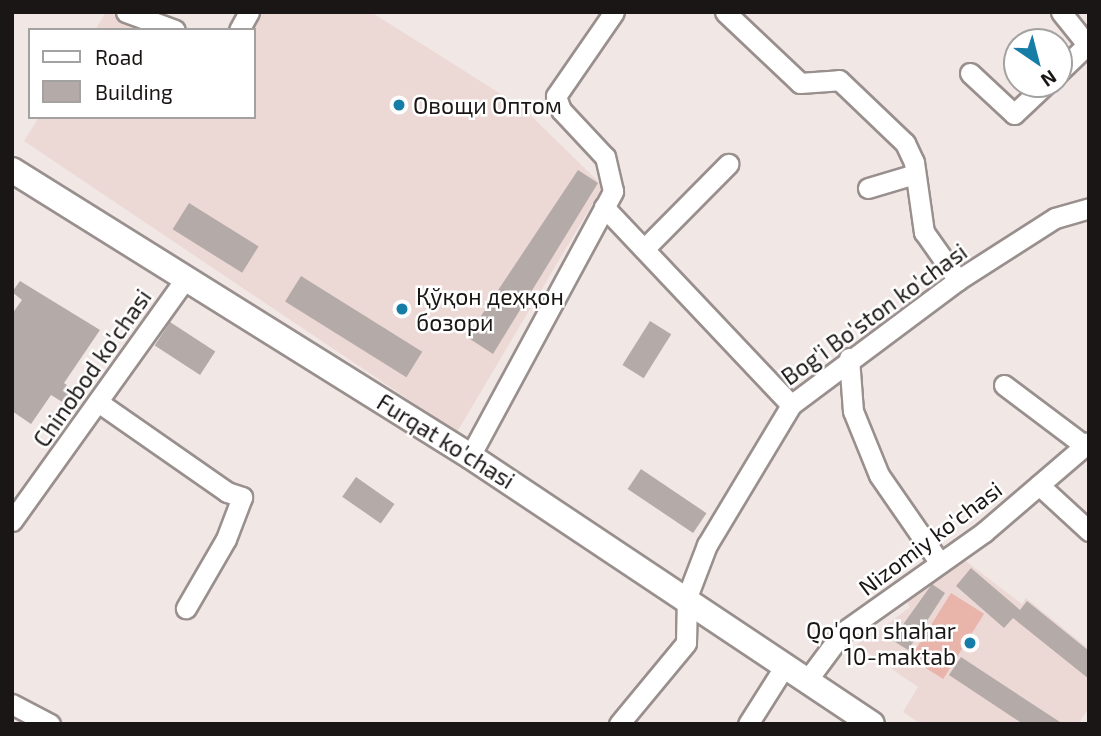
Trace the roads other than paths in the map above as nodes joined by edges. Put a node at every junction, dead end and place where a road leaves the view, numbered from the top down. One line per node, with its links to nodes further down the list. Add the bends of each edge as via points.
1 (127, 12): 6 (street)
2 (250, 12): 7 (street)
3 (614, 12): 16 (street, via 556,96 561,110 605,158 613,191)
4 (725, 12): 14 (street, via 800,83 839,80 905,143)
5 (1061, 12): 8 (street)
6 (170, 28)
7 (240, 28)
8 (1088, 46): 9 (street)
9 (1073, 59)
10 (970, 73): 11 (street, via 1014,114)
11 (1031, 98)
12 (728, 164): 18 (street)
13 (12, 170): 19 (main road, Furqat ko'chasi)
14 (915, 174): 15 (street); 20 (street, via 924,232)
15 (868, 188)
16 (604, 207): 18 (street); 26 (street)
17 (1089, 208): 20 (street, Bog'i Bo'ston ko'chasi, via 1055,219)
18 (644, 249): 24 (street)
19 (187, 276): 23 (street, Chinobod ko'chasi); 26 (main road, Furqat ko'chasi)
20 (958, 280): 21 (street, Bog'i Bo'ston ko'chasi)
21 (849, 358): 24 (street, Bog'i Bo'ston ko'chasi); 30 (street, via 853,411 879,475)
22 (1004, 385): 25 (street)
23 (98, 402): 28 (street, Chinobod ko'chasi); 32 (street, via 227,492 242,497 226,539)
24 (791, 405): 31 (street, Bog'i Bo'ston ko'chasi, via 734,493 706,545)
25 (1087, 443): 27 (street, Nizomiy ko'chasi)
26 (470, 456): 31 (main road, Furqat ko'chasi)
27 (1039, 485): 29 (street); 30 (street, Nizomiy ko'chasi)
28 (12, 520)
29 (1089, 531)
30 (940, 563): 34 (street, Nizomiy ko'chasi, via 843,632)
31 (687, 597): 33 (main road, Furqat ko'chasi); 37 (street, Bog'i Bo'ston ko'chasi, via 686,643)
32 (186, 608)
33 (786, 664): 34 (main road, Furqat ko'chasi); 38 (street)
34 (808, 680): 39 (main road, Furqat ko'chasi)
35 (12, 704): 36 (street)
36 (50, 724)
37 (619, 724)
38 (748, 724)
39 (872, 724)

